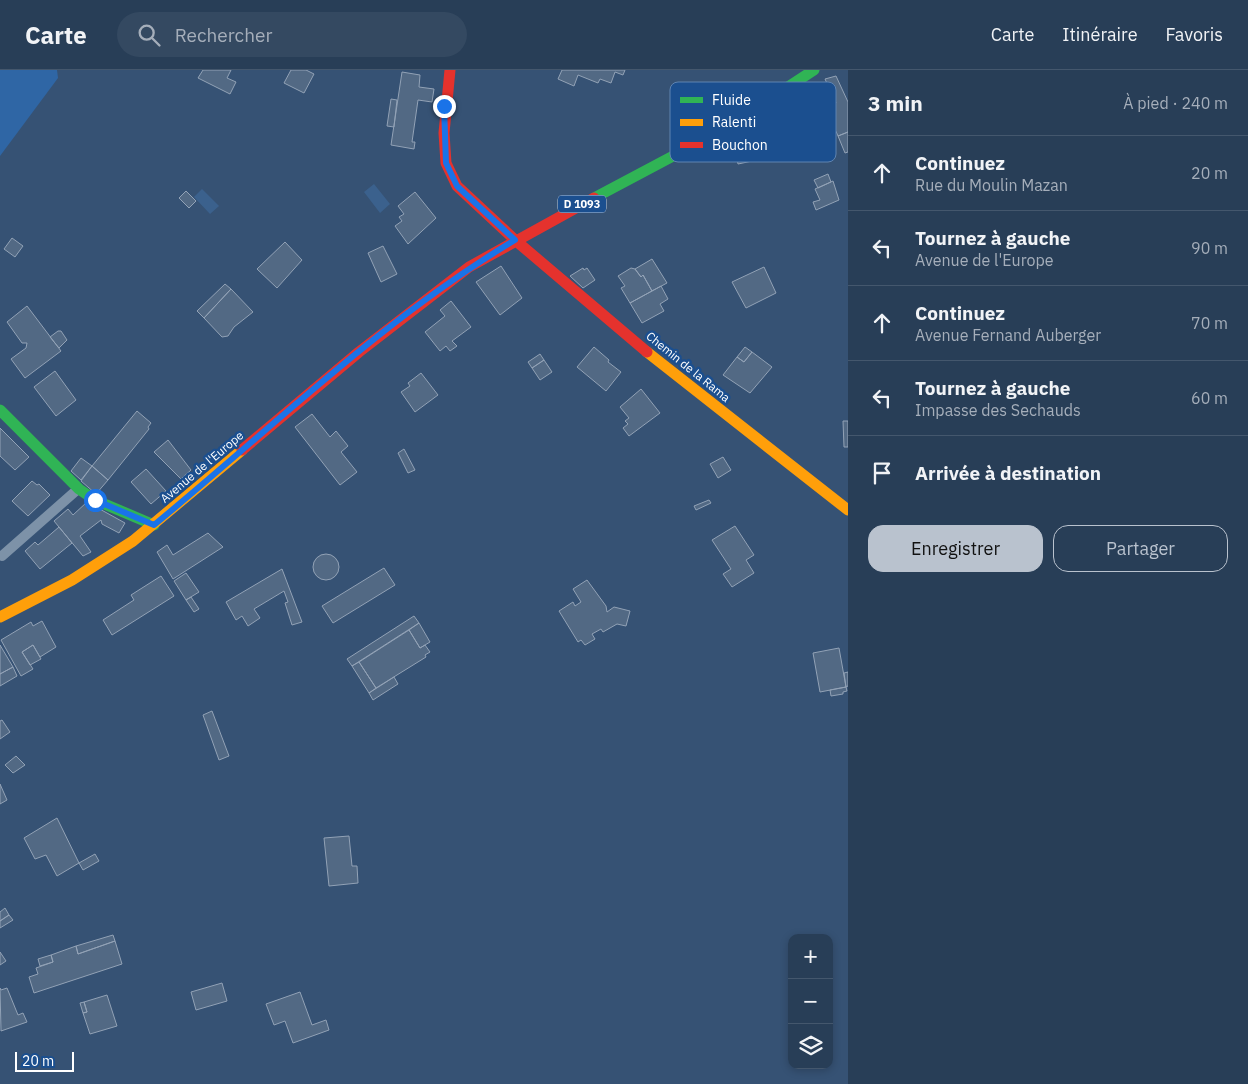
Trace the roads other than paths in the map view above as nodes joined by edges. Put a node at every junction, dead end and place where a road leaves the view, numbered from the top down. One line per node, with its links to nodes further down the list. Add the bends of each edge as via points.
1 (450, 70): 5 (main road, Chemin de la Rama, via 444,106 446,163 457,186)
2 (814, 70): 3 (main road, D 1093)
3 (796, 82)
4 (670, 158): 5 (main road, D 1093)
5 (515, 240): 8 (main road, Chemin de la Rama, via 666,368); 9 (main road, Avenue de l'Europe / D 1093, via 469,267 359,352)
6 (0, 410): 7 (main road)
7 (78, 489): 9 (main road, via 95,500); 10 (lane)
8 (848, 510)
9 (154, 525): 11 (main road, Avenue de l'Europe / D 1093, via 72,580)
10 (2, 556)
11 (0, 617)

